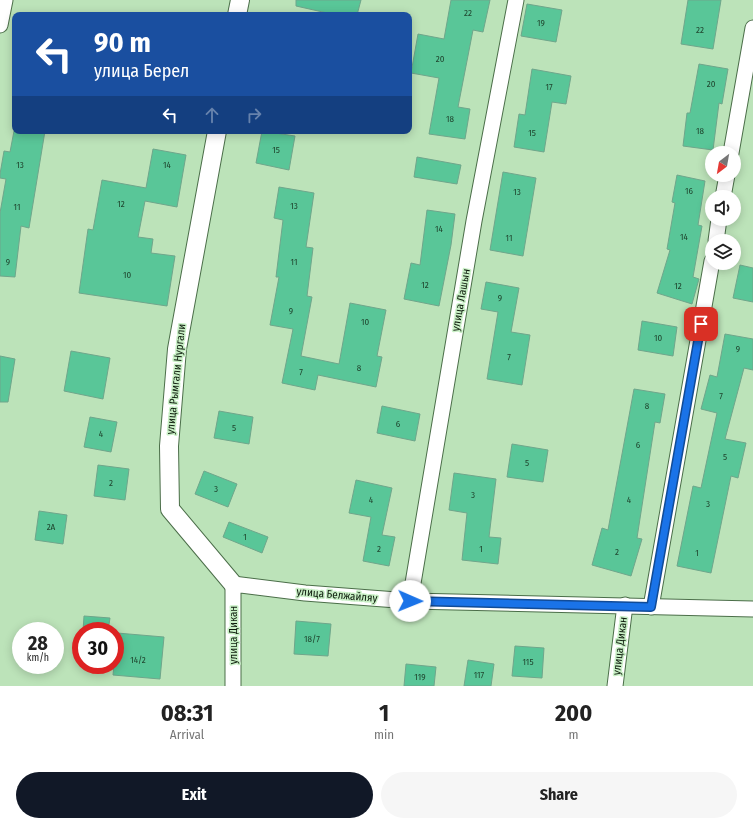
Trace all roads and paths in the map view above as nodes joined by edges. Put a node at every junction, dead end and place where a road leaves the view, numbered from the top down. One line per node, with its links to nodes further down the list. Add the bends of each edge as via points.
1 (5, 0): 5 (street)
2 (240, 0): 4 (street)
3 (516, 0): 11 (street, улица Лашын, via 474,221)
4 (238, 12)
5 (0, 25)
6 (753, 28): 8 (street)
7 (216, 134): 10 (street, улица Рымгали Нургали, via 177,349 169,446 170,508)
8 (732, 146)
9 (710, 270): 13 (street)
10 (233, 584): 11 (street, улица Белжайляу, via 305,593); 15 (street, улица Дикан)
11 (410, 601): 12 (street, улица Белжайляу)
12 (625, 605): 13 (street, улица Белжайляу); 16 (street, улица Дикан)
13 (651, 607): 14 (street, улица Белжайляу)
14 (753, 609)
15 (233, 686)
16 (615, 686)

